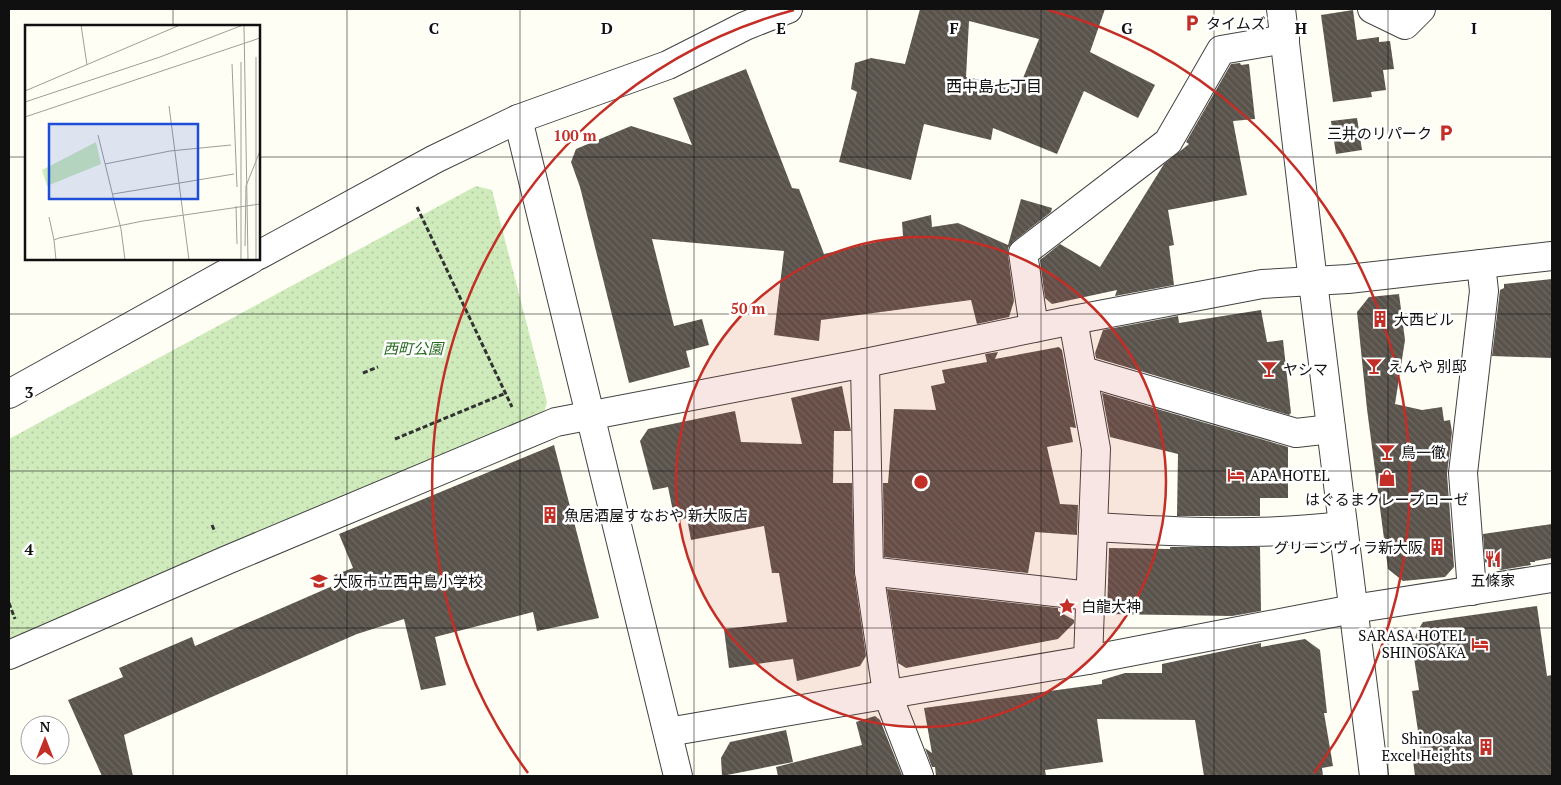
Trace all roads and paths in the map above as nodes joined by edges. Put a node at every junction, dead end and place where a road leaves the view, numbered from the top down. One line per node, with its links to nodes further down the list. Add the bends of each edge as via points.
1 (788, 9): 6 (street, via 745,26 668,65)
2 (1281, 9): 5 (street)
3 (1372, 9): 4 (street, via 1404,25)
4 (1421, 9)
5 (1285, 40): 12 (street); 14 (street, via 1221,50 1168,142 1023,253)
6 (518, 119): 8 (street, via 435,159); 22 (street)
7 (416, 207): 19 (path)
8 (260, 254)
9 (1552, 256): 11 (street)
10 (250, 260): 20 (street)
11 (1481, 264): 12 (street); 29 (street, via 1484,291 1463,473)
12 (1313, 282): 13 (street, via 1262,284); 23 (street)
13 (1073, 320): 14 (street); 17 (street)
14 (1034, 328): 15 (street)
15 (865, 363): 22 (street); 27 (street)
16 (378, 368): 18 (path)
17 (1083, 371): 23 (street, via 1296,433); 26 (street, via 1096,449)
18 (363, 373)
19 (506, 393): 21 (path); 24 (path)
20 (9, 394)
21 (514, 410)
22 (589, 415): 32 (street, via 556,422); 35 (street)
23 (1331, 429): 25 (street)
24 (395, 439)
25 (1343, 526): 26 (street, via 1306,530 1182,532); 31 (street)
26 (1092, 527): 30 (street)
27 (869, 570): 30 (street); 34 (street)
28 (1552, 578): 29 (street)
29 (1472, 591): 31 (street)
30 (1090, 596): 33 (street)
31 (1354, 609): 33 (street); 38 (street)
32 (9, 655)
33 (1088, 660): 34 (street)
34 (887, 693): 35 (street); 37 (street)
35 (668, 732): 36 (street)
36 (678, 776)
37 (918, 776)
38 (1374, 776)

